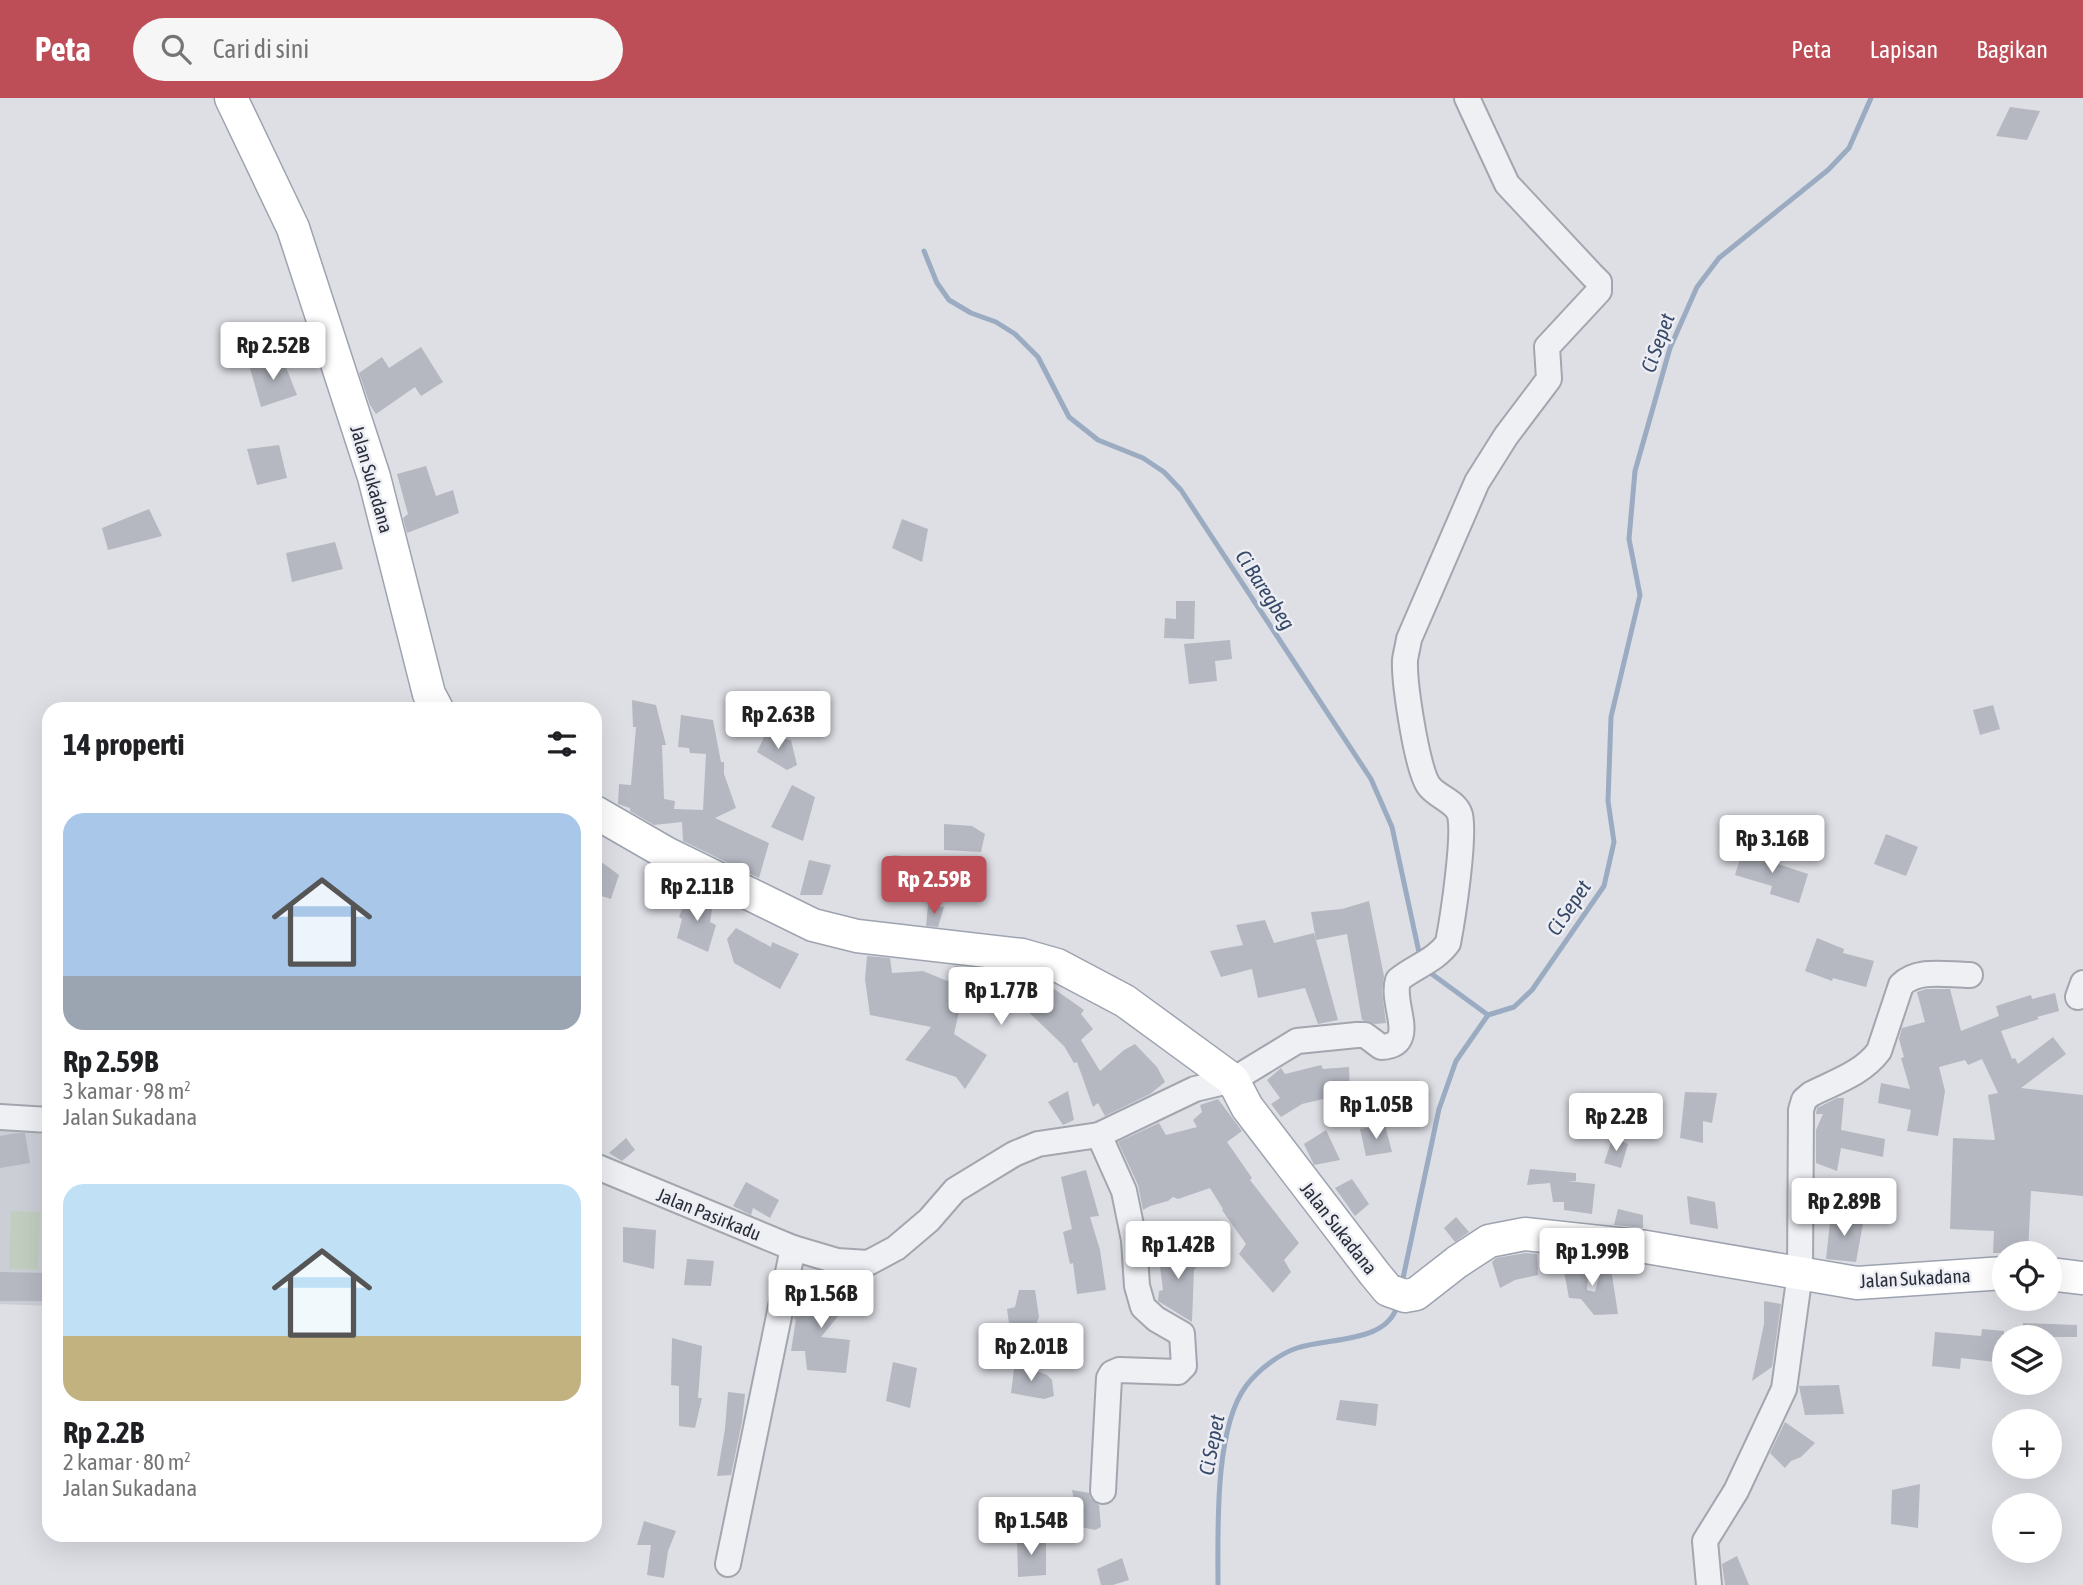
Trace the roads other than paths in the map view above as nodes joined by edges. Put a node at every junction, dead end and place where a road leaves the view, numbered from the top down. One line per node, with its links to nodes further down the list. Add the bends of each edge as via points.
1 (231, 98): 3 (main road, Jalan Sukadana, via 293,228 374,477)
2 (1467, 98): 6 (street, Jalan Pasirkadu, via 1507,184 1599,282 1599,290 1547,347 1549,379 1477,482 1409,639 1406,680 1413,734 1427,785 1457,808 1460,816 1448,943 1441,953 1398,981 1402,1033 1393,1047 1381,1047 1365,1035 1297,1041)
3 (433, 702)
4 (602, 816): 6 (main road, Jalan Sukadana, via 813,925 858,936 1022,955 1057,965 1125,1001)
5 (1970, 975): 12 (street, via 1909,977 1901,985 1873,1060 1804,1100)
6 (1234, 1080): 9 (street, Jalan Pasirkadu, via 1195,1089); 12 (main road, Jalan Sukadana, via 1247,1107 1397,1293 1416,1294 1489,1241 1525,1234 1646,1247)
7 (0, 1117): 8 (street)
8 (42, 1120)
9 (1099, 1135): 11 (street, Jalan Pasirkadu, via 1038,1144 1014,1154 956,1190 896,1248 868,1263 837,1261); 16 (street, via 1124,1191 1143,1307 1182,1334 1184,1366 1178,1372 1112,1373)
10 (602, 1169): 11 (street, Jalan Pasirkadu)
11 (793, 1248): 17 (street)
12 (1800, 1273): 13 (main road, Jalan Sukadana, via 1857,1283); 18 (street, via 1784,1389 1736,1491 1705,1541)
13 (1992, 1274)
14 (2062, 1276): 15 (main road)
15 (2083, 1278)
16 (1103, 1490)
17 (728, 1564)
18 (1709, 1585)

